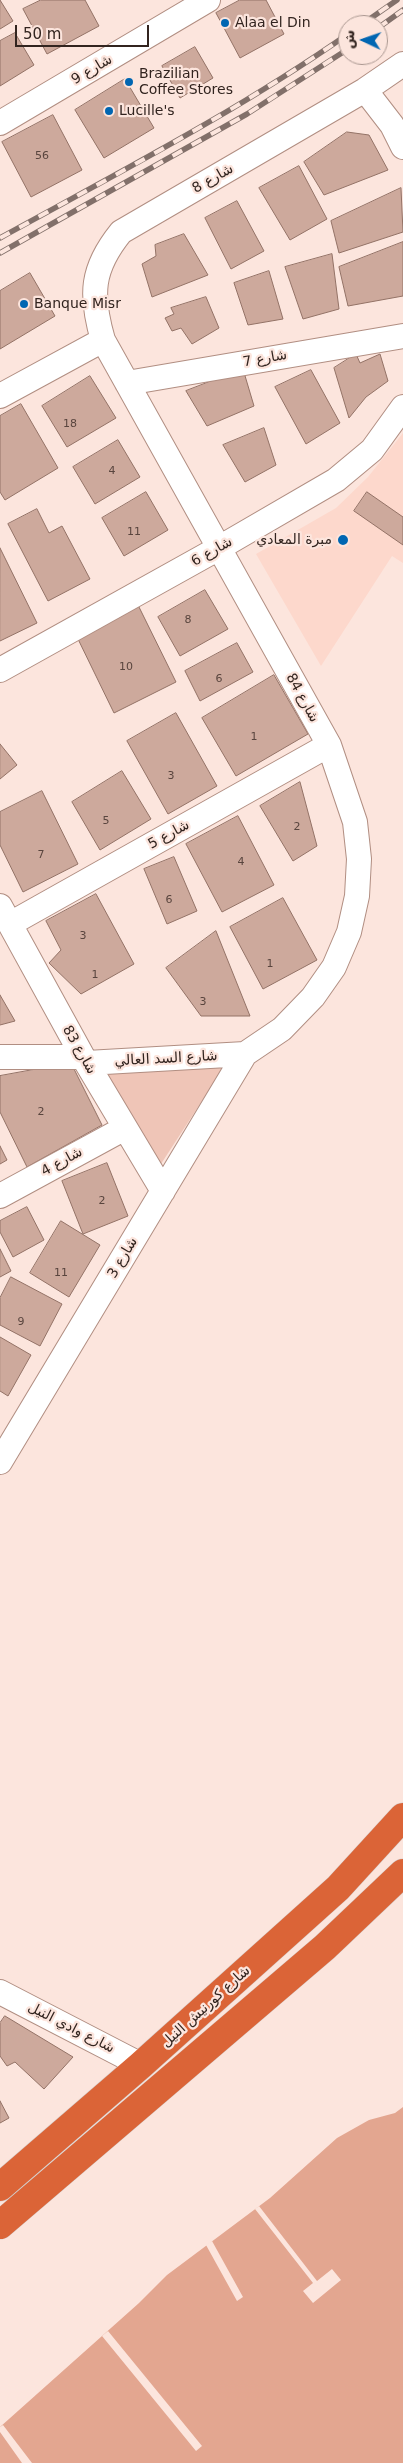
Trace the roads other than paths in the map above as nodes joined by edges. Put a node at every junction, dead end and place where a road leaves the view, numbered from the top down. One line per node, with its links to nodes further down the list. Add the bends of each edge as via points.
1 (208, 0): 4 (street, شارع 9)
2 (403, 64): 3 (street, شارع 8)
3 (365, 90): 5 (street); 7 (street, شارع 8, via 121,232 97,271 94,294)
4 (0, 123)
5 (403, 147)
6 (403, 336): 8 (street, شارع 7)
7 (102, 340): 8 (street, شارع 84); 9 (street)
8 (127, 383): 11 (street, شارع 84)
9 (0, 396)
10 (403, 407): 11 (street, شارع 6, via 372,450 336,480)
11 (219, 548): 12 (street, شارع 6); 13 (street, شارع 84)
12 (0, 670)
13 (329, 745): 14 (street, شارع 5); 15 (street, شارع 84, via 355,822 359,859 357,896 348,932 334,966 313,998 282,1029)
14 (5, 923): 17 (street, شارع 83)
15 (245, 1054): 17 (street, شارع السد العالي); 19 (street, شارع 3)
16 (0, 1057): 17 (street, شارع السد العالي)
17 (85, 1060): 18 (street, شارع 83)
18 (125, 1128): 19 (street, شارع 83); 20 (street, شارع 4)
19 (163, 1191): 21 (street, شارع 3)
20 (0, 1196)
21 (0, 1462)
22 (403, 1817): 25 (highway, شارع كورنيش النيل, via 338,1888)
23 (403, 1873): 27 (highway, via 325,1947)
24 (0, 1992): 25 (street, شارع وادي النيل)
25 (142, 2065): 26 (highway, شارع كورنيش النيل)
26 (0, 2187)
27 (0, 2225)

